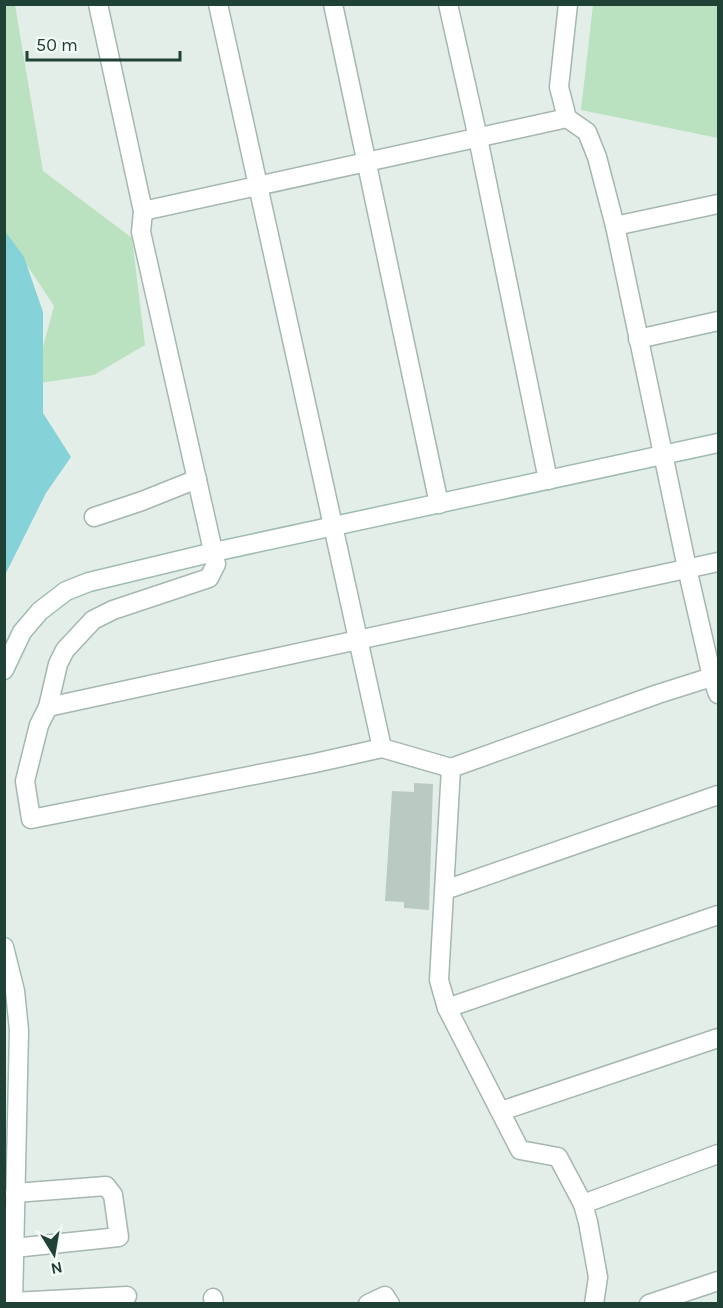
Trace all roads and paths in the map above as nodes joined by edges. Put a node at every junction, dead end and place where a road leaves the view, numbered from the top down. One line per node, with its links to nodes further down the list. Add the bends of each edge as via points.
1 (98, 4): 11 (street)
2 (218, 4): 9 (street)
3 (333, 4): 8 (street)
4 (448, 4): 7 (street)
5 (568, 4): 6 (street, via 559,87)
6 (567, 118): 7 (street); 12 (street, via 587,132)
7 (478, 138): 8 (street); 18 (street)
8 (368, 162): 9 (street); 19 (street)
9 (259, 186): 11 (street); 21 (street)
10 (718, 204): 12 (street)
11 (143, 211): 17 (street, via 141,232)
12 (615, 226): 14 (street)
13 (718, 321): 14 (street)
14 (638, 339): 16 (street)
15 (718, 443): 16 (street)
16 (664, 456): 18 (street); 24 (street)
17 (197, 479): 20 (street); 22 (street)
18 (548, 480): 19 (street)
19 (440, 504): 21 (street)
20 (94, 516)
21 (333, 527): 22 (street); 25 (street)
22 (214, 552): 26 (street, via 66,591 40,611 22,632); 29 (street, via 216,564 209,578 93,620 65,650)
23 (718, 561): 24 (street)
24 (687, 568): 25 (street); 27 (street)
25 (358, 640): 29 (street); 30 (street)
26 (4, 670)
27 (715, 676): 28 (street); 31 (street)
28 (718, 694)
29 (48, 707): 30 (street, via 39,725 25,781 31,819)
30 (382, 748): 31 (street)
31 (451, 768): 33 (street)
32 (718, 795): 33 (street)
33 (445, 890): 36 (street, via 439,981)
34 (718, 915): 36 (street)
35 (4, 946): 40 (street, via 19,1030)
36 (447, 1008): 38 (street)
37 (718, 1038): 38 (street)
38 (501, 1111): 41 (street, via 520,1150 558,1156)
39 (718, 1154): 41 (street)
40 (15, 1193): 42 (street); 42 (street, via 106,1186 113,1195 119,1237)
41 (583, 1204): 48 (street, via 598,1277)
42 (14, 1248): 45 (street)
43 (718, 1281): 49 (street)
44 (127, 1296): 45 (street)
45 (13, 1303)
46 (368, 1304): 47 (street, via 385,1296)
47 (390, 1304)
48 (594, 1304)
49 (650, 1304)

